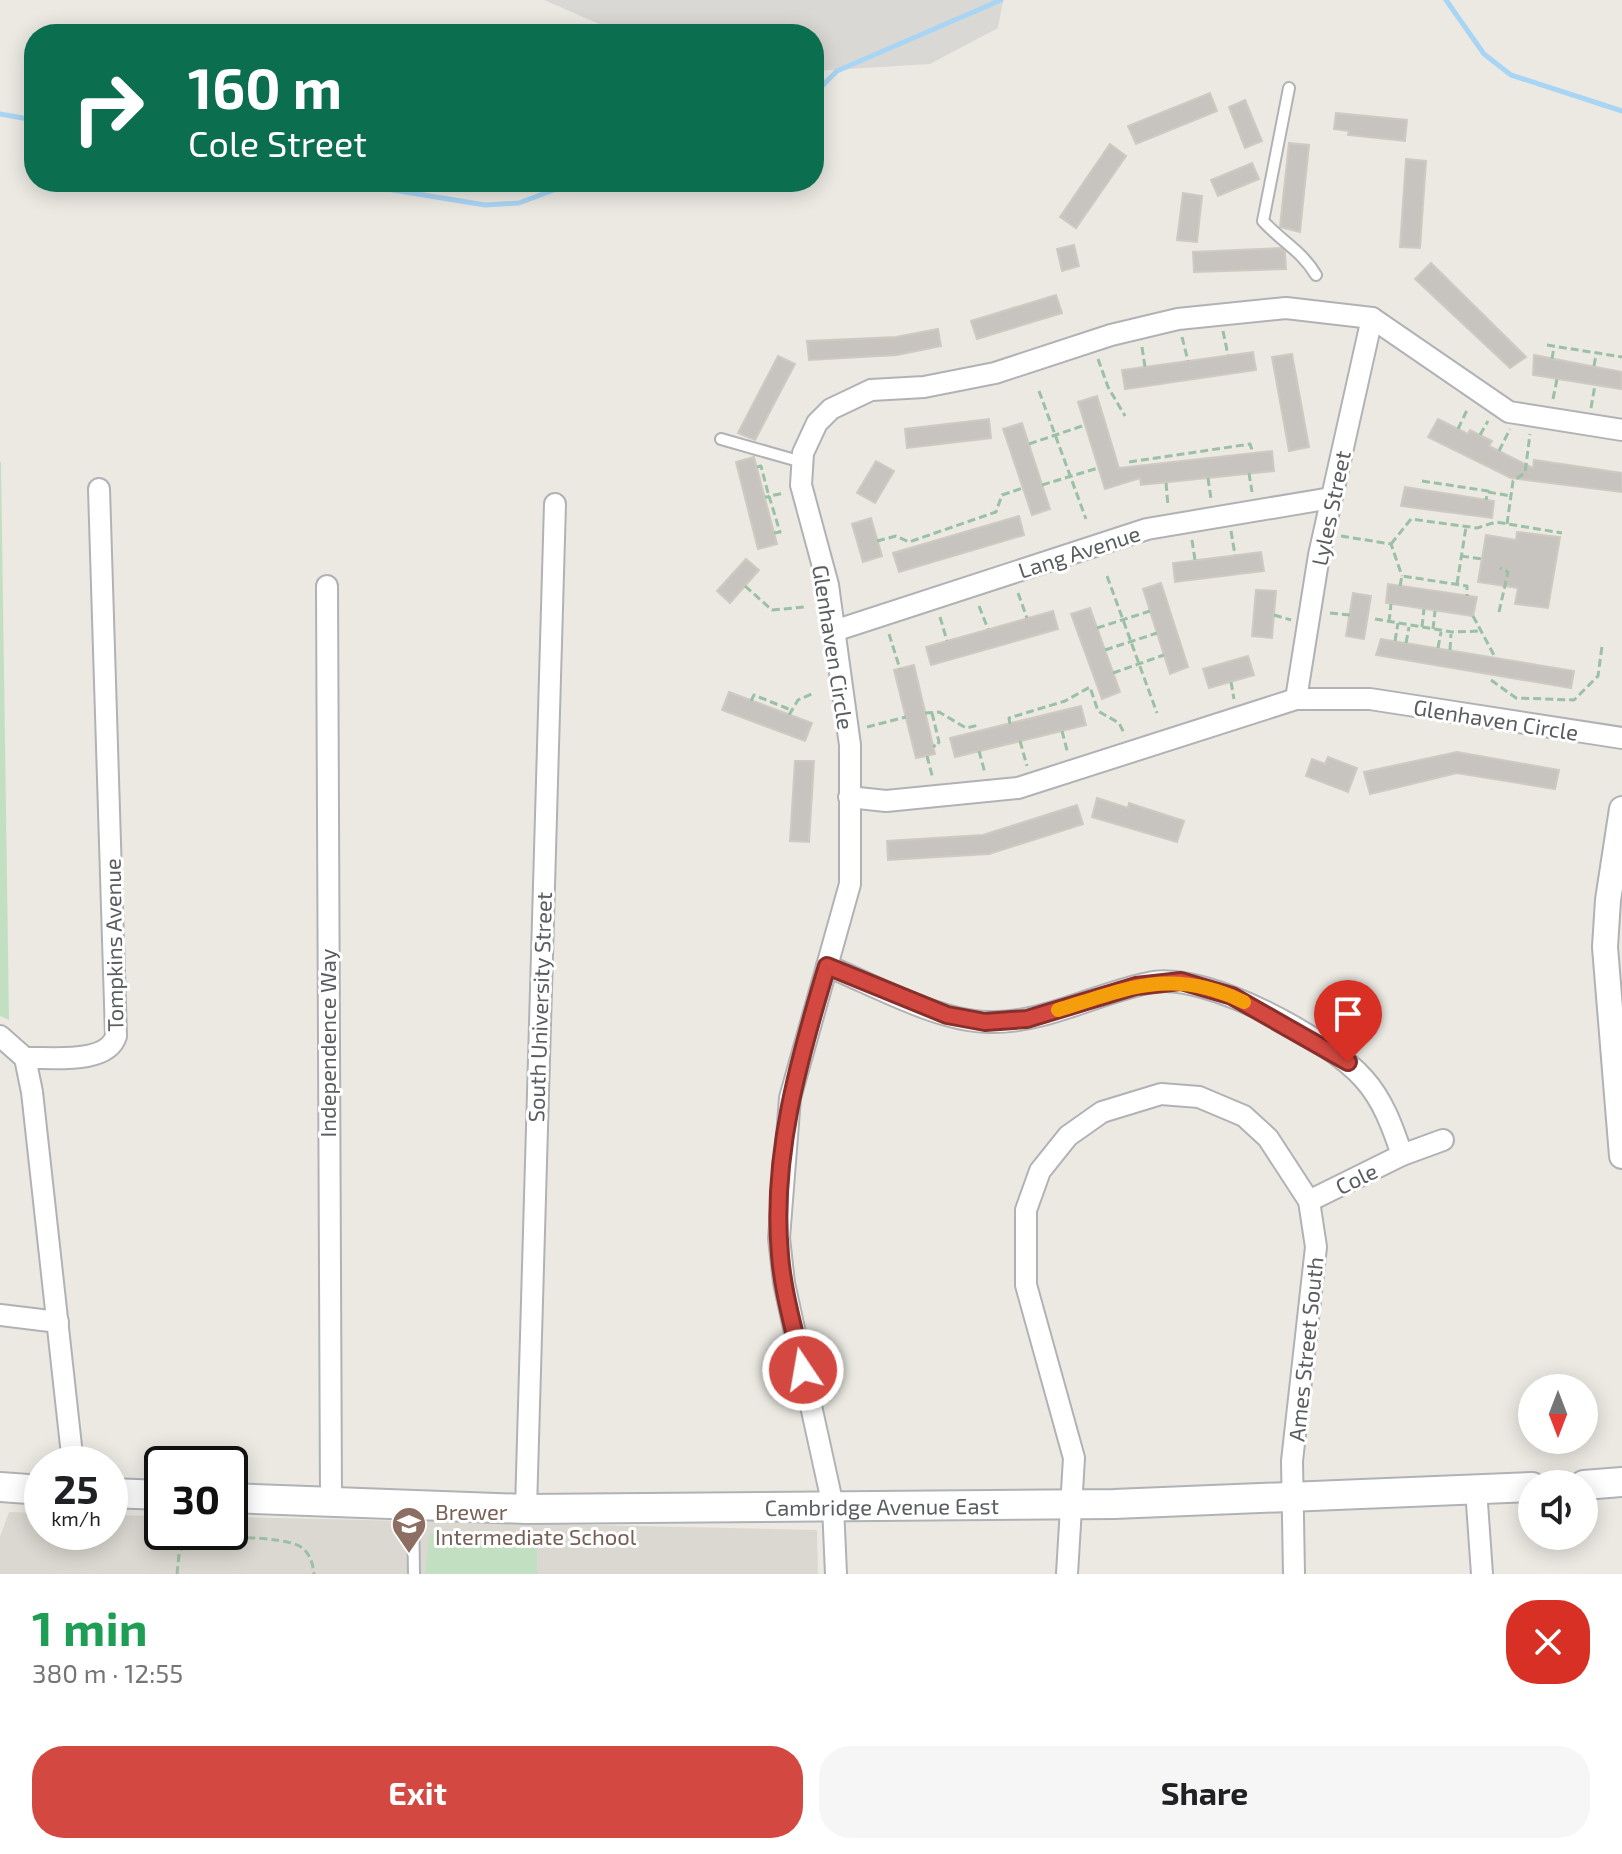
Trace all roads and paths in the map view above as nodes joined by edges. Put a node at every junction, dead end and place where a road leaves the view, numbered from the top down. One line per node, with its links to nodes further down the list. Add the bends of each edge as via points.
1 (1289, 88): 2 (lane, via 1263,221 1304,253)
2 (1316, 275)
3 (1372, 318): 28 (street, Glenhaven Circle, via 1509,412); 38 (street, Glenhaven Circle, via 1286,308 1219,312 1111,335 995,373 924,387 871,390 831,409 817,423); 59 (street, Lyles Street)
4 (1222, 326): 10 (path)
5 (1180, 332): 14 (path)
6 (1140, 340): 16 (path)
7 (1547, 345): 8 (path)
8 (1554, 347): 11 (path); 13 (path)
9 (1096, 355): 23 (path)
10 (1228, 355)
11 (1596, 355): 12 (path); 15 (path)
12 (1622, 357)
13 (1552, 359)
14 (1188, 361)
15 (1594, 366)
16 (1145, 367)
17 (1557, 379): 21 (path)
18 (1595, 385): 22 (path)
19 (1039, 391): 44 (path)
20 (1469, 406): 27 (path)
21 (1551, 406)
22 (1590, 412)
23 (1125, 416)
24 (1489, 419): 30 (path)
25 (1085, 425): 32 (path)
26 (1511, 427): 33 (path)
27 (1458, 429)
28 (1622, 430)
29 (1531, 432): 58 (path, via 1525,473 1513,481)
30 (1480, 435)
31 (721, 439): 38 (lane)
32 (1029, 444)
33 (1499, 451)
34 (1199, 452): 35 (path, via 1250,444); 36 (path); 37 (path)
35 (1253, 453)
36 (1162, 457): 39 (path); 40 (path)
37 (1200, 459)
38 (802, 462): 110 (street, Glenhaven Circle, via 801,485 828,585)
39 (1129, 462)
40 (1163, 463)
41 (757, 467): 60 (path, via 761,466)
42 (1098, 468): 44 (path)
43 (1249, 473): 57 (path)
44 (1071, 476): 48 (path); 65 (path)
45 (1208, 478): 62 (path)
46 (1422, 481): 49 (path)
47 (1166, 483): 64 (path)
48 (1042, 485)
49 (1445, 485): 50 (path); 55 (path)
50 (1456, 487): 53 (path); 56 (path)
51 (1023, 488): 73 (path, via 1002,495 996,512 909,542 896,536)
52 (99, 489): 154 (street, Tompkins Avenue, via 116,1036 102,1053)
53 (1488, 492): 58 (path); 61 (path)
54 (789, 493): 60 (path)
55 (1443, 493)
56 (1454, 495)
57 (1252, 496)
58 (1511, 496): 66 (path)
59 (1331, 498): 110 (street, Lang Avenue, via 1147,529); 130 (street, Lyles Street)
60 (768, 500): 69 (path, via 780,532)
61 (1486, 500)
62 (1211, 503)
63 (555, 504): 174 (street, South University Street)
64 (1169, 510)
65 (1086, 519)
66 (1507, 524): 67 (path); 70 (path)
67 (1466, 527): 74 (path, via 1411,519); 76 (path)
68 (1231, 528): 75 (path)
69 (774, 533)
70 (1562, 533)
71 (1191, 535): 78 (path)
72 (1339, 536): 74 (path)
73 (877, 541)
74 (1391, 544): 81 (path)
75 (1235, 555)
76 (1461, 556): 77 (path); 82 (path)
77 (1482, 559)
78 (1195, 560)
79 (1500, 568): 94 (path, via 1508,572)
80 (1107, 576): 101 (path)
81 (1402, 576): 82 (path); 85 (path)
82 (1457, 584): 87 (path, via 1467,586)
83 (327, 586): 170 (street, Independence Way)
84 (745, 586): 90 (path, via 772,610)
85 (1400, 586)
86 (1018, 593): 99 (path)
87 (1467, 596)
88 (1391, 604): 102 (path)
89 (979, 606): 107 (path)
90 (805, 607)
91 (1424, 609): 105 (path)
92 (1150, 611): 101 (path)
93 (1435, 611): 108 (path)
94 (1499, 612)
95 (1325, 613): 96 (path)
96 (1350, 615)
97 (1473, 616): 111 (path)
98 (940, 617): 115 (path)
99 (1027, 618)
100 (1375, 619): 102 (path)
101 (1123, 620): 106 (path); 117 (path)
102 (1389, 622): 103 (path)
103 (1398, 623): 104 (path); 116 (path)
104 (1409, 625): 105 (path); 118 (path)
105 (1422, 627): 108 (path)
106 (1097, 628)
107 (988, 629)
108 (1433, 629): 109 (path)
109 (1441, 630): 112 (path); 120 (path)
110 (834, 631): 150 (street, Glenhaven Circle, via 850,745)
111 (1481, 631): 112 (path); 124 (path)
112 (1452, 632): 122 (path)
113 (889, 633): 126 (path)
114 (1157, 633): 117 (path)
115 (947, 641)
116 (1395, 641)
117 (1131, 642): 121 (path); 125 (path)
118 (1406, 643)
119 (1602, 646): 128 (path, via 1598,676 1574,700 1516,698)
120 (1438, 648)
121 (1105, 650)
122 (1450, 650)
123 (1164, 655): 125 (path)
124 (1495, 657)
125 (1139, 664): 127 (path); 134 (path)
126 (900, 669)
127 (1113, 673)
128 (1491, 680)
129 (814, 693): 131 (path, via 798,700 790,712 754,695)
130 (1296, 699): 140 (street, Glenhaven Circle, via 1370,699); 150 (street, Glenhaven Circle, via 1018,788 886,801)
131 (751, 701)
132 (925, 713): 133 (path)
133 (932, 713): 137 (path, via 966,728); 143 (path, via 939,742)
134 (1157, 713)
135 (906, 717): 138 (path)
136 (1010, 724): 141 (path, via 1009,718 1065,701 1090,687 1098,711 1119,723)
137 (979, 725)
138 (865, 728)
139 (1062, 731): 146 (path)
140 (1622, 738)
141 (1126, 739)
142 (1020, 741): 147 (path)
143 (933, 745)
144 (979, 751): 148 (path)
145 (927, 756): 149 (path)
146 (1069, 757)
147 (1028, 770)
148 (987, 777)
149 (934, 782)
150 (849, 797): 152 (street, via 850,884)
151 (1622, 809): 157 (street, via 1605,947)
152 (827, 966): 156 (street, via 947,1015 985,1022 1027,1019 1154,982 1210,987 1348,1062 1379,1100); 173 (street, via 790,1098 779,1238)
153 (0, 1036): 154 (street)
154 (25, 1058): 160 (street)
155 (1443, 1140): 156 (street)
156 (1402, 1155): 158 (street, Cole)
157 (1622, 1156)
158 (1309, 1201): 168 (street, Ames Street South, via 1316,1247 1292,1461); 172 (street, via 1257,1127 1229,1107 1199,1097 1161,1094 1121,1103 1084,1123 1053,1151 1026,1210 1023,1258 1031,1308 1074,1458)
159 (0, 1315): 160 (street)
160 (58, 1322): 161 (street)
161 (71, 1446)
162 (1622, 1482): 163 (main road)
163 (1598, 1484)
164 (0, 1487): 166 (main road)
165 (1518, 1488): 167 (main road, Cambridge Avenue East)
166 (24, 1489)
167 (1476, 1489): 168 (main road, Cambridge Avenue East); 181 (street)
168 (1293, 1497): 172 (main road, Cambridge Avenue East); 180 (street, Ames Street South)
169 (248, 1498): 170 (main road, Cambridge Avenue East)
170 (331, 1500): 171 (main road, Cambridge Avenue East)
171 (412, 1505): 174 (main road, Cambridge Avenue East); 177 (lane)
172 (1070, 1505): 173 (main road, Cambridge Avenue East); 179 (street)
173 (833, 1506): 174 (main road, Cambridge Avenue East); 178 (street)
174 (526, 1509)
175 (177, 1574): 176 (path, via 184,1543 203,1537 290,1542 308,1554)
176 (314, 1574)
177 (414, 1574)
178 (836, 1574)
179 (1067, 1574)
180 (1294, 1574)
181 (1482, 1574)

